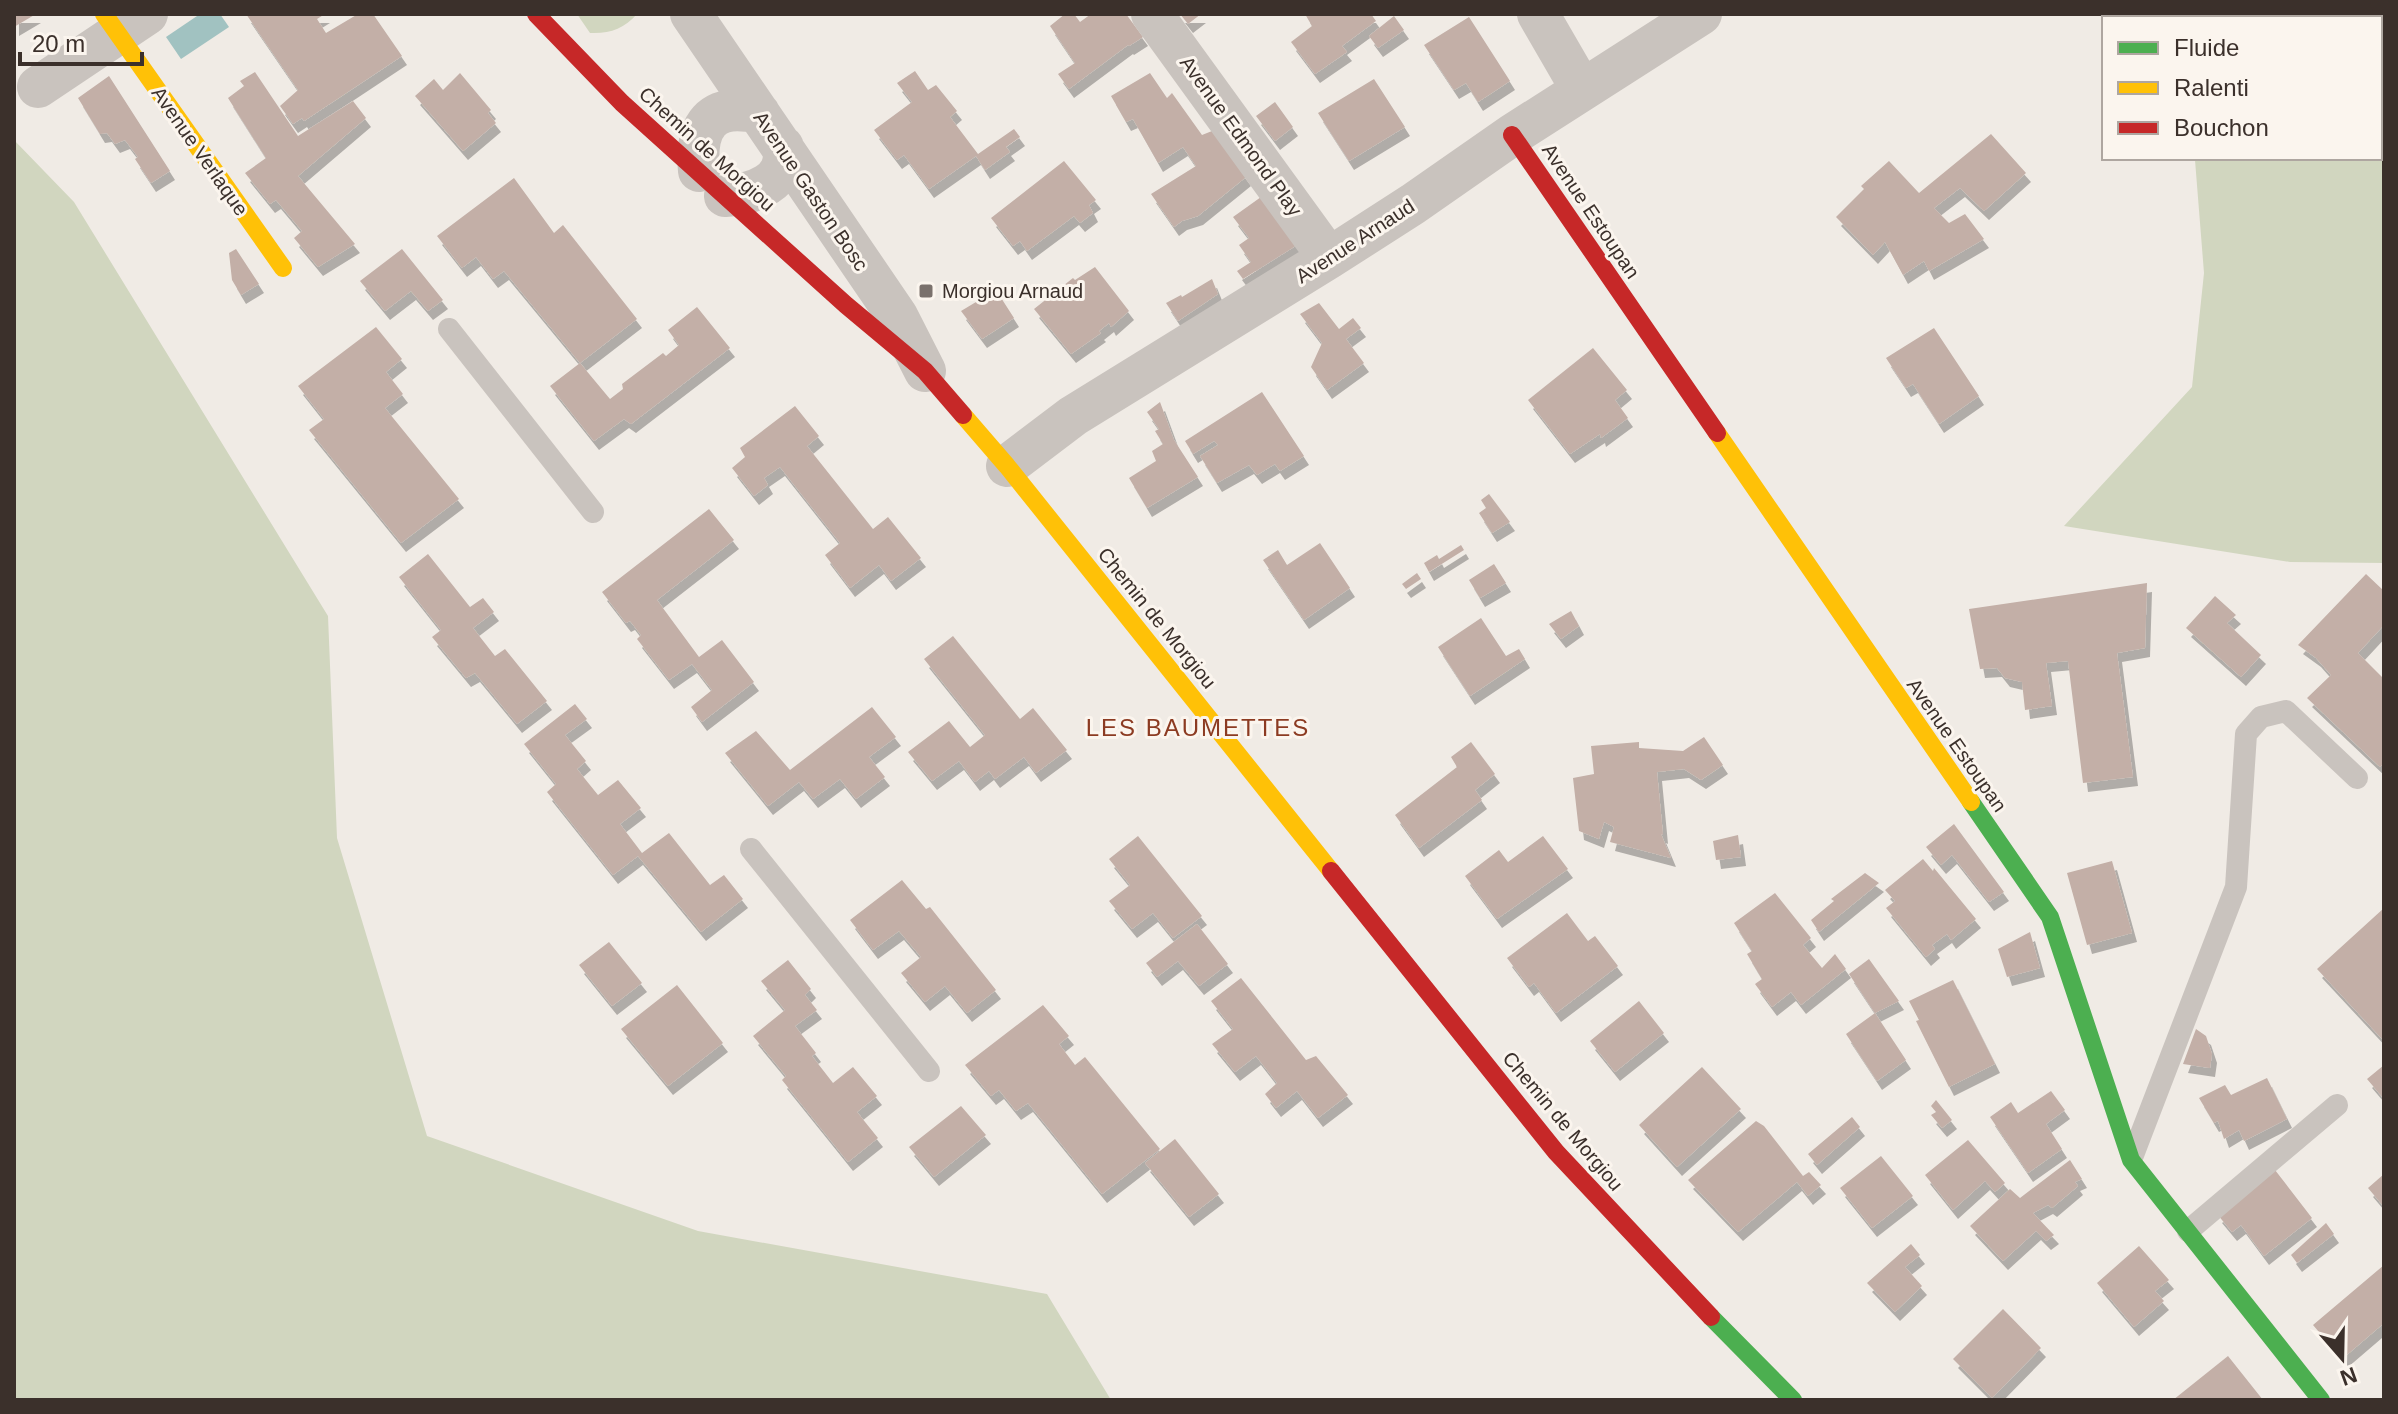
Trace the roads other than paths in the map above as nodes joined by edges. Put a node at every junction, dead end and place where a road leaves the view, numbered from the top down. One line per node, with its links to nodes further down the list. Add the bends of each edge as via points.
1 (536, 14): 12 (street, Chemin de Morgiou, via 622,103)
2 (691, 14): 9 (street, Avenue Gaston Bosc)
3 (1152, 14): 13 (street, Avenue Edmond Play)
4 (1538, 14): 8 (street)
5 (1701, 14): 8 (street, Avenue Arnaud)
6 (123, 21): 7 (street, Avenue Verlaque); 14 (street, Avenue Verlaque)
7 (38, 87)
8 (1582, 90): 10 (street, Avenue Arnaud)
9 (759, 113): 11 (street, Avenue Gaston Bosc); 12 (street, via 739,108 719,113 702,128 697,147)
10 (1512, 135): 13 (street, Avenue Arnaud); 23 (street, Avenue Estoupan, via 2050,917)
11 (783, 147): 12 (street, via 781,171 750,194); 16 (street, Avenue Gaston Bosc, via 897,316)
12 (712, 184): 16 (street, Chemin de Morgiou)
13 (1329, 258): 17 (street, Avenue Arnaud, via 1073,416)
14 (283, 268)
15 (449, 329): 18 (lane)
16 (925, 371): 17 (street, Chemin de Morgiou)
17 (1007, 466): 25 (street, Chemin de Morgiou, via 1556,1152)
18 (593, 512)
19 (2357, 778): 23 (lane, via 2286,711 2261,717 2246,734 2236,887)
20 (751, 849): 21 (lane)
21 (929, 1071)
22 (2337, 1105): 24 (lane)
23 (2131, 1160): 24 (street, Avenue Estoupan)
24 (2188, 1231): 26 (street, Avenue Estoupan)
25 (1793, 1400)
26 (2321, 1400)

